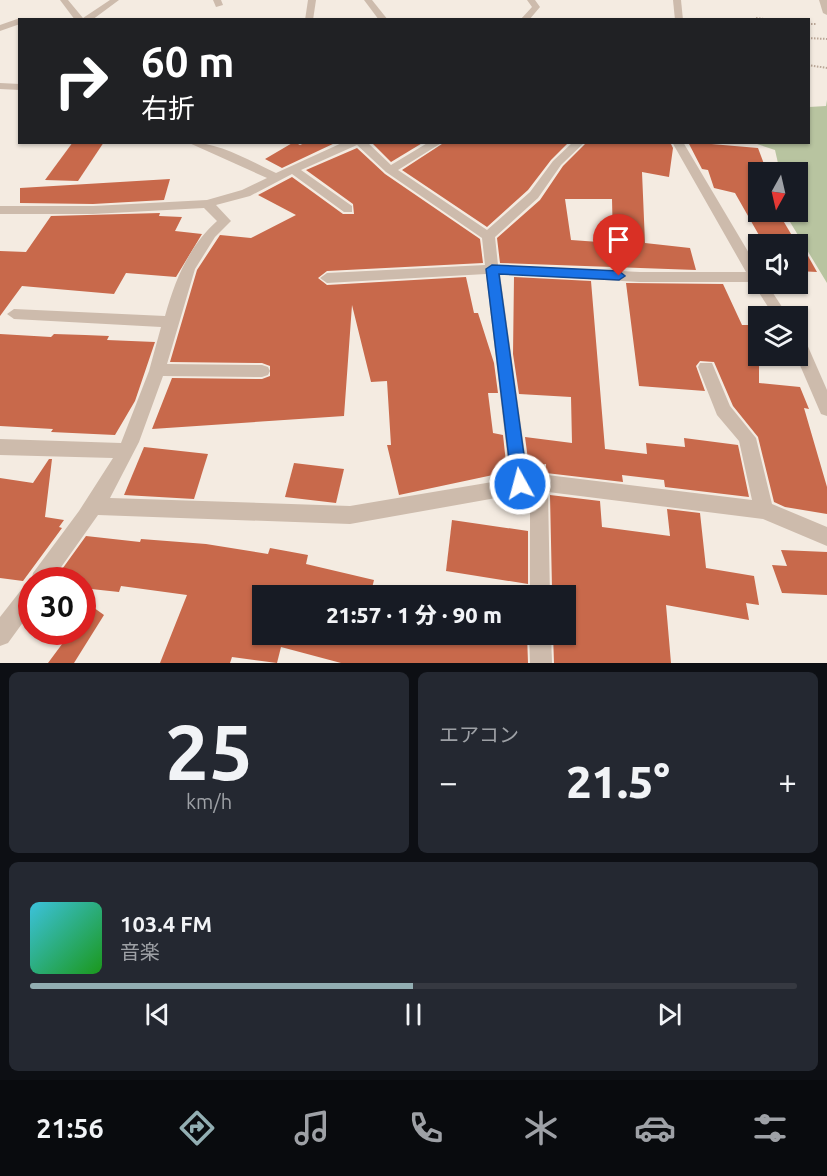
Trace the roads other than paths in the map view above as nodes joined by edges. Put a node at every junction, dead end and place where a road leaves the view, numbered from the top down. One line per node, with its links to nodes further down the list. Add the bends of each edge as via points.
1 (64, 0): 9 (street)
2 (115, 0): 10 (street)
3 (312, 0): 11 (street)
4 (368, 0): 12 (street)
5 (531, 0): 13 (street, via 536,7)
6 (677, 0): 14 (street)
7 (823, 0): 8 (street)
8 (827, 13)
9 (80, 18)
10 (83, 18)
11 (309, 18)
12 (382, 18)
13 (527, 18)
14 (679, 18)
15 (18, 22): 16 (street)
16 (0, 28)
17 (0, 86): 18 (street)
18 (18, 87)
19 (198, 144): 27 (street)
20 (351, 144): 25 (street)
21 (362, 144): 26 (street)
22 (435, 144): 26 (street)
23 (578, 144): 31 (street, via 557,163 534,195)
24 (678, 144): 32 (street)
25 (294, 170): 27 (street); 29 (street)
26 (390, 170): 31 (street)
27 (277, 178): 28 (street, via 246,193)
28 (207, 204): 30 (street); 37 (street, via 225,221 209,232)
29 (348, 209)
30 (0, 210)
31 (488, 236): 33 (street)
32 (748, 264)
33 (492, 269): 34 (street); 35 (street); 45 (street)
34 (327, 278)
35 (748, 281)
36 (14, 314): 37 (street)
37 (168, 322): 40 (street)
38 (808, 365): 42 (street)
39 (706, 367): 47 (street, via 723,410 747,438)
40 (157, 370): 41 (street); 44 (street)
41 (262, 370)
42 (827, 409)
43 (0, 447): 44 (street)
44 (126, 450): 46 (street)
45 (530, 483): 46 (street, via 350,515); 47 (street); 50 (street)
46 (95, 506): 49 (street)
47 (764, 510): 48 (street)
48 (827, 537)
49 (50, 567)
50 (539, 585)
51 (18, 611): 52 (street)
52 (0, 635)
53 (540, 645): 54 (street)
54 (541, 663)

